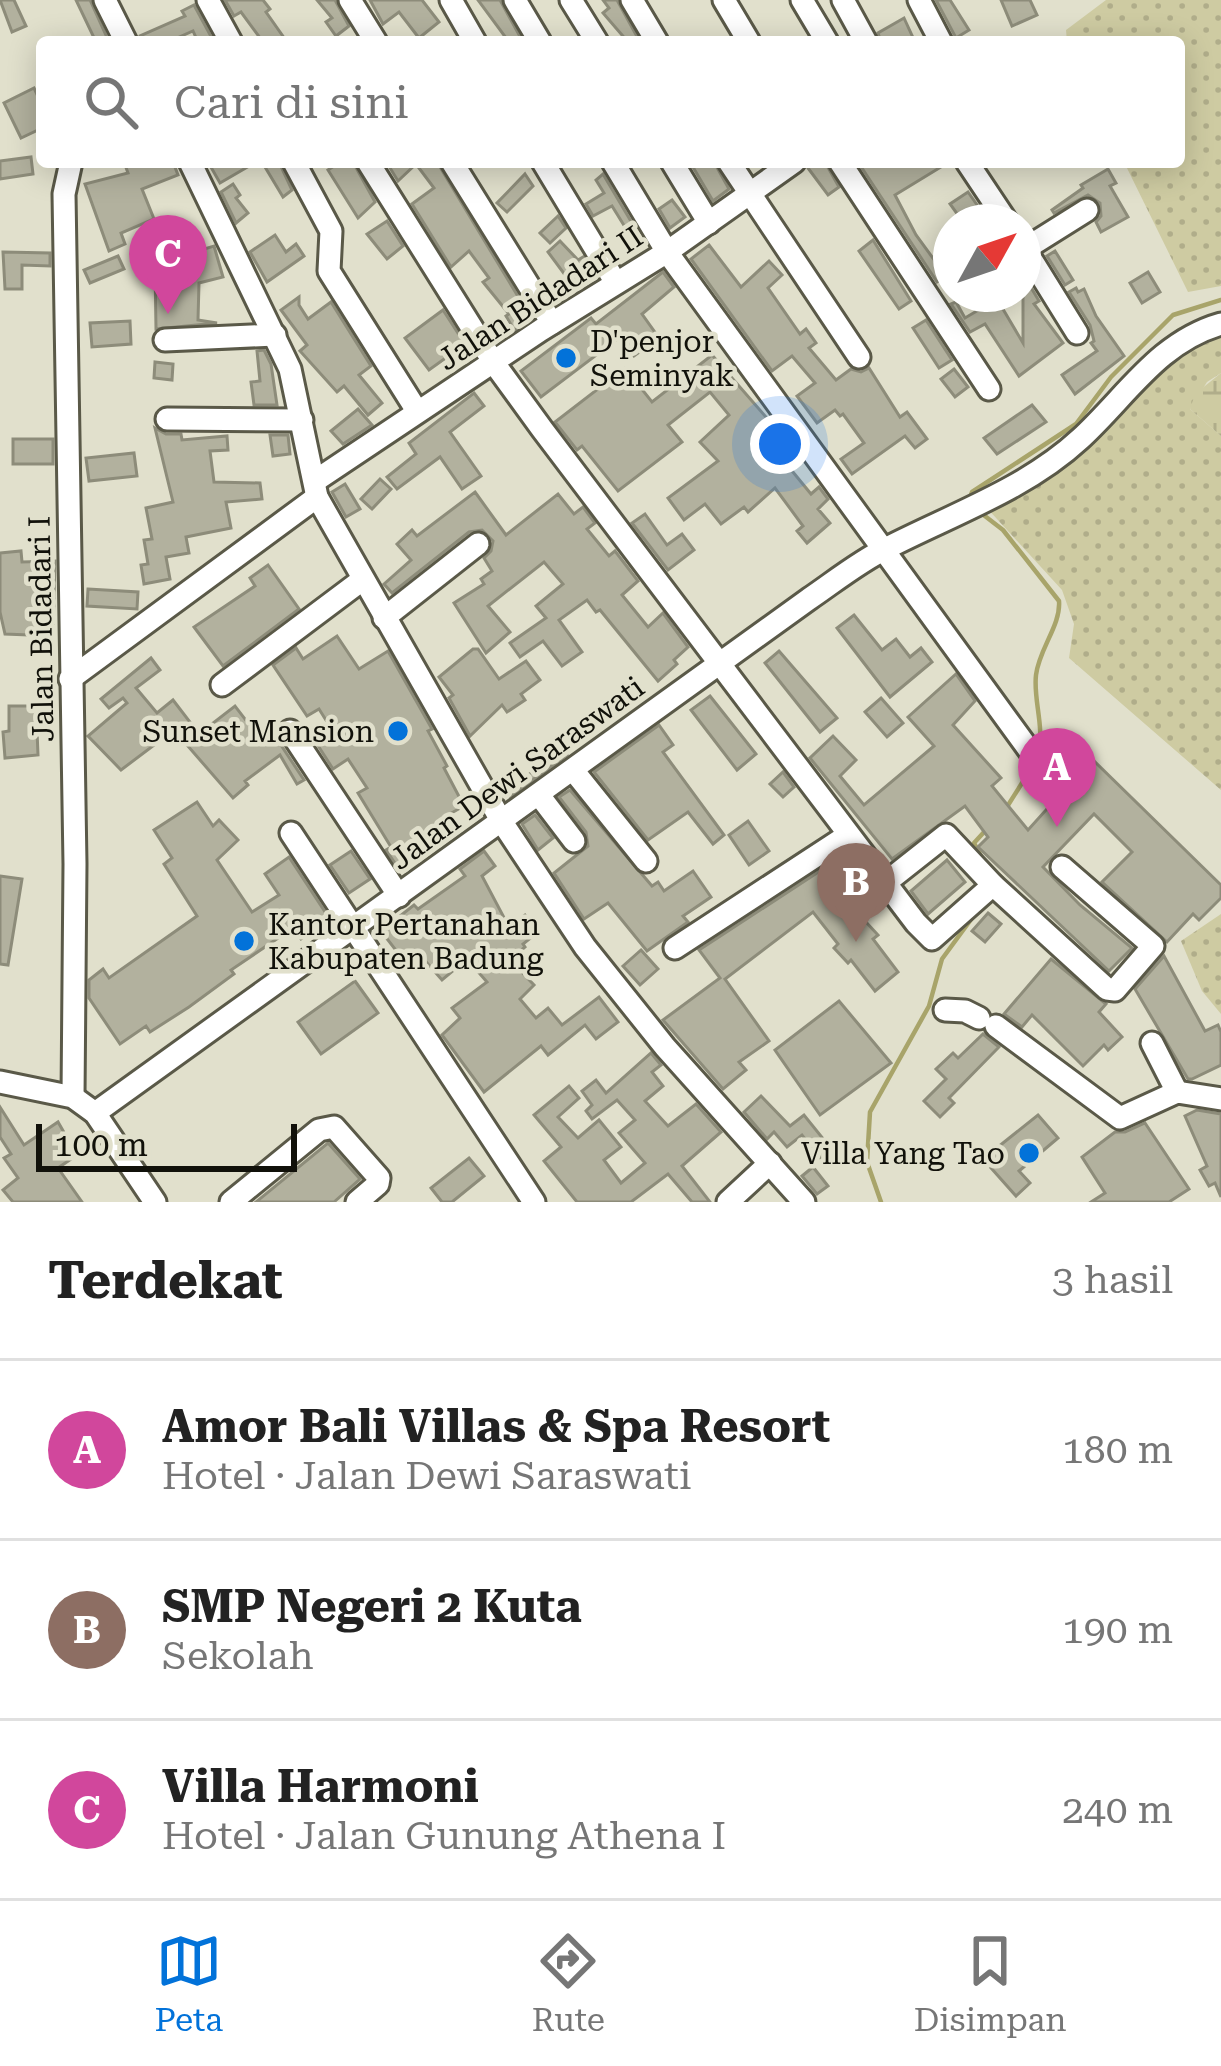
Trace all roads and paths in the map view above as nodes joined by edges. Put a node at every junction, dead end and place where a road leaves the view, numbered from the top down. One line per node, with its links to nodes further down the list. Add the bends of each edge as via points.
1 (105, 0): 12 (street)
2 (208, 0): 13 (street)
3 (350, 0): 14 (street)
4 (451, 0): 15 (street)
5 (515, 0): 16 (street)
6 (571, 0): 17 (street)
7 (632, 0): 18 (street)
8 (724, 0): 19 (street)
9 (802, 0): 20 (street)
10 (843, 0): 21 (street)
11 (919, 0): 22 (street)
12 (123, 36)
13 (228, 36)
14 (372, 36)
15 (472, 36)
16 (536, 36)
17 (593, 36)
18 (653, 36)
19 (745, 36)
20 (823, 36)
21 (863, 36)
22 (937, 36)
23 (70, 168): 60 (street, Jalan Bidadari I)
24 (193, 168): 46 (street)
25 (297, 168): 51 (street, via 331,231 328,271)
26 (372, 168): 49 (street)
27 (456, 168): 43 (street)
28 (547, 168): 42 (street)
29 (617, 168): 40 (street)
30 (676, 168): 38 (street)
31 (733, 168): 35 (street)
32 (786, 168): 35 (street, Jalan Bidadari II)
33 (844, 168): 50 (street)
34 (972, 168): 36 (street)
35 (749, 196): 38 (street, Jalan Bidadari II); 48 (street)
36 (995, 204)
37 (1088, 210): 39 (street)
38 (710, 223): 40 (street, Jalan Bidadari II)
39 (1041, 238)
40 (668, 252): 42 (street, Jalan Bidadari II); 56 (street)
41 (1041, 275): 45 (street)
42 (616, 283): 43 (street, Jalan Bidadari II)
43 (552, 323): 49 (street, Jalan Bidadari II)
44 (1221, 324): 56 (street, Jalan Dewi Saraswati, via 1165,352 1074,445 976,506)
45 (1077, 333)
46 (275, 335): 47 (street); 53 (street)
47 (165, 340)
48 (859, 357)
49 (494, 363): 51 (street, Jalan Bidadari II); 59 (street)
50 (989, 389)
51 (417, 411): 54 (street, Jalan Bidadari II)
52 (167, 419): 53 (street)
53 (302, 420): 54 (street)
54 (316, 489): 57 (street); 60 (street, Jalan Bidadari II)
55 (478, 544): 58 (street)
56 (883, 549): 59 (street, Jalan Dewi Saraswati); 63 (street)
57 (362, 580): 58 (street); 61 (street)
58 (384, 618): 66 (street)
59 (720, 663): 64 (street, Jalan Dewi Saraswati); 68 (street)
60 (70, 679): 81 (street, Jalan Bidadari I)
61 (222, 685)
62 (290, 731): 74 (street)
63 (1032, 754)
64 (573, 770): 65 (street, Jalan Dewi Saraswati); 70 (street)
65 (539, 795): 66 (street, Jalan Dewi Saraswati); 69 (street)
66 (502, 822): 74 (street, Jalan Dewi Saraswati); 84 (street, via 585,947)
67 (291, 832): 75 (street)
68 (848, 835): 72 (street); 76 (street)
69 (574, 841)
70 (646, 860)
71 (1062, 867): 73 (street, via 1153,946 1114,990)
72 (884, 884): 73 (street, via 946,835); 73 (street, via 932,939)
73 (993, 884)
74 (399, 896): 75 (street, Jalan Dewi Saraswati)
75 (353, 928): 83 (street, Jalan Dewi Saraswati); 88 (street)
76 (675, 948)
77 (945, 1010): 80 (street, via 987,1022 1117,1117)
78 (1152, 1043): 80 (street)
79 (0, 1082): 81 (street)
80 (1177, 1092): 82 (street)
81 (73, 1097): 83 (street)
82 (1221, 1100)
83 (95, 1113): 85 (street)
84 (770, 1163): 89 (street); 90 (street)
85 (155, 1202)
86 (231, 1202): 87 (street, via 319,1130 334,1127 379,1178)
87 (357, 1202)
88 (534, 1202)
89 (728, 1202)
90 (804, 1202)

